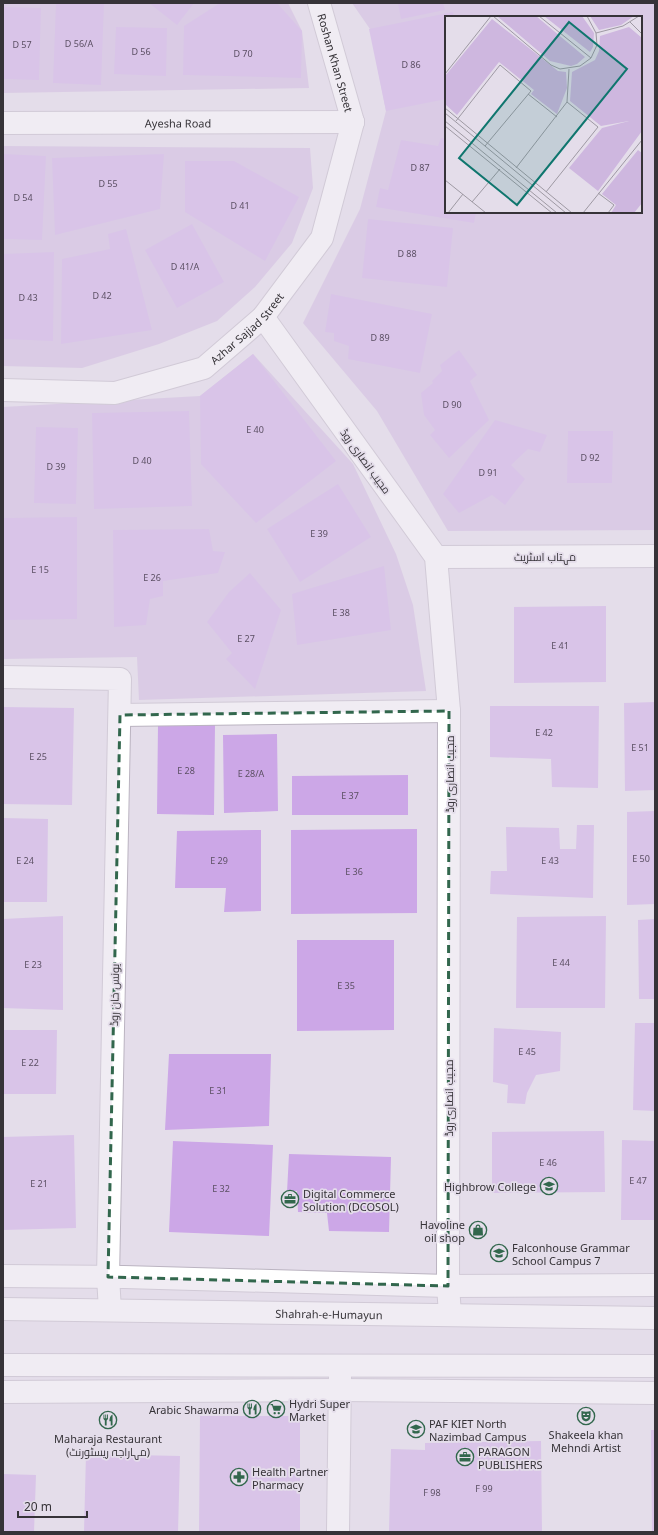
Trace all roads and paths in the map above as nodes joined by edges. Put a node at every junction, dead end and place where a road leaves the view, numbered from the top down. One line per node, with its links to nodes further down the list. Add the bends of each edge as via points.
1 (319, 3): 2 (street, Roshan Khan Street)
2 (353, 122): 3 (street, Ayesha Road); 4 (street, Azhar Sajjad Street, via 322,238)
3 (3, 123)
4 (263, 317): 5 (street, Azhar Sajjad Street, via 204,368 197,370 116,392); 7 (street, مجیب انصاری روڈ)
5 (3, 390)
6 (655, 556): 7 (street, مہتاب اسٹریٹ)
7 (436, 557): 9 (street, مجیب انصاری روڈ)
8 (3, 677): 10 (street, یونس خان روڈ, via 120,679)
9 (449, 711): 10 (street); 14 (street, مجیب انصاری روڈ)
10 (120, 715): 12 (street, یونس خان روڈ)
11 (3, 1276): 12 (street)
12 (108, 1277): 14 (street); 16 (street, یونس خان روڈ)
13 (655, 1285): 14 (street)
14 (448, 1286): 17 (street, مجیب انصاری روڈ)
15 (3, 1309): 16 (street, Shahrah-e-Humayun)
16 (110, 1310): 17 (street, Shahrah-e-Humayun)
17 (450, 1314): 18 (street, Shahrah-e-Humayun)
18 (655, 1318)
19 (3, 1365): 20 (street)
20 (341, 1366): 21 (street); 22 (street)
21 (655, 1366)
22 (340, 1390): 23 (street); 24 (street); 25 (street)
23 (3, 1392)
24 (655, 1393)
25 (338, 1532)

